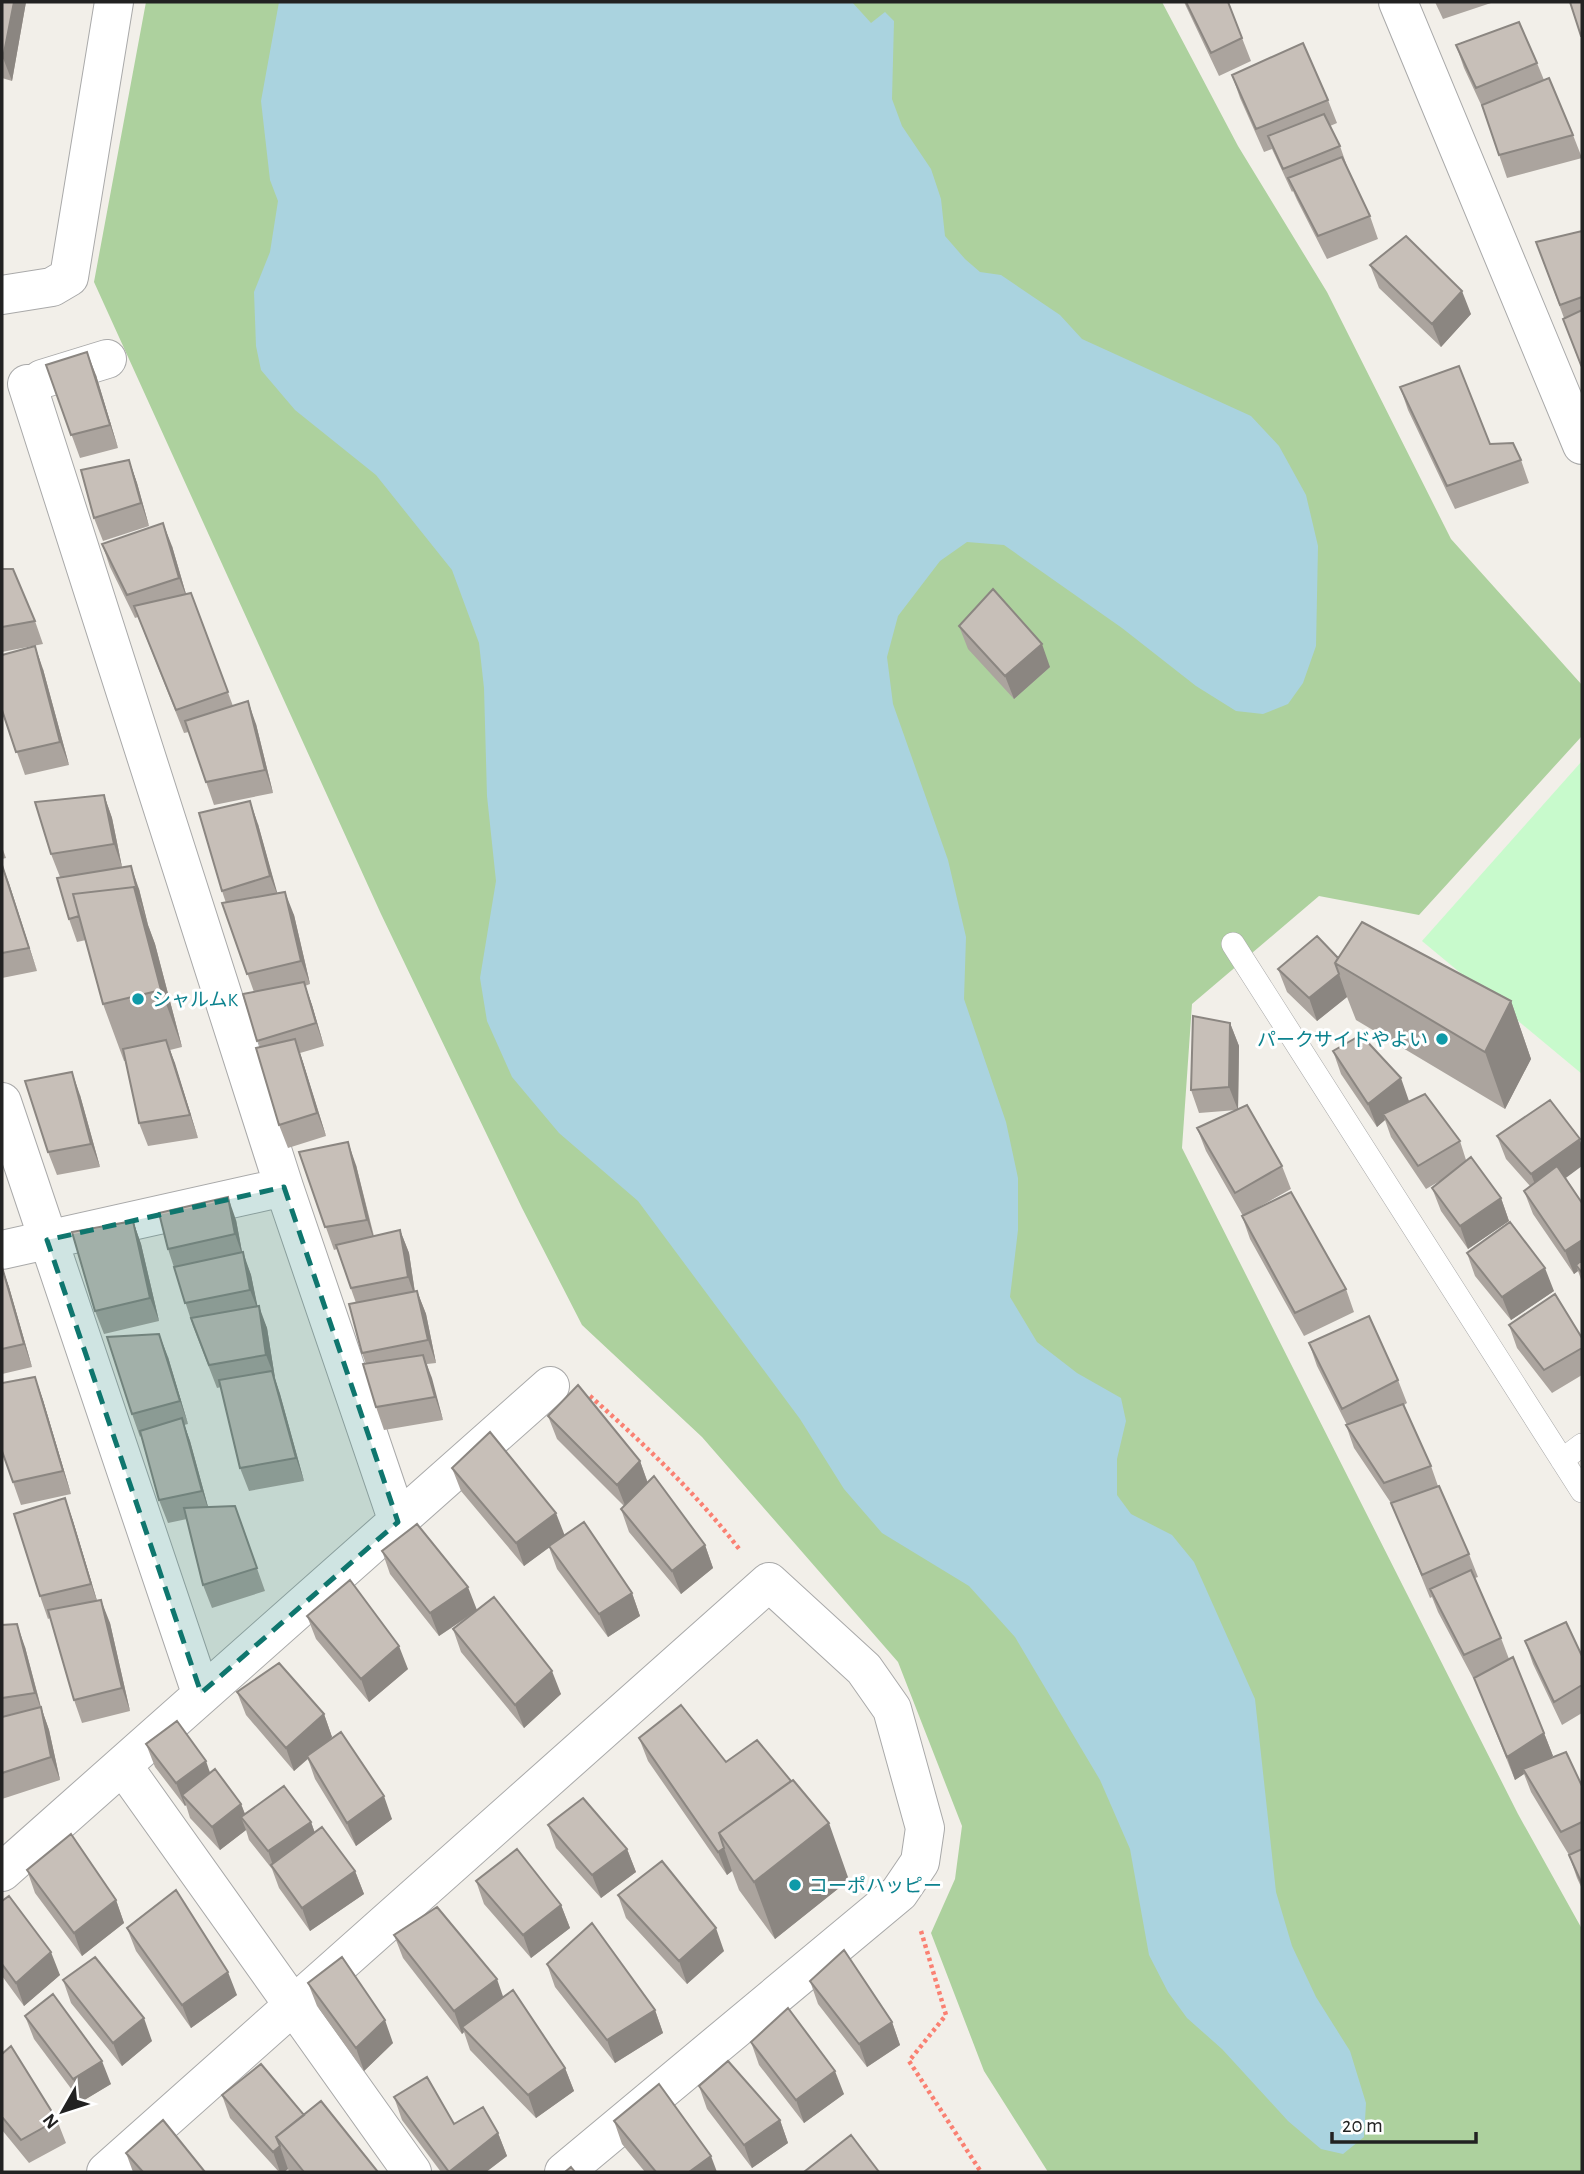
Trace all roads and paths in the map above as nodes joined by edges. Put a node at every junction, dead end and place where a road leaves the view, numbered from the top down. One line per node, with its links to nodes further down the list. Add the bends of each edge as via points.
1 (114, 2): 3 (street, via 69,276 52,287)
2 (1398, 2): 6 (street)
3 (2, 295)
4 (107, 359): 5 (street)
5 (14, 387): 9 (street)
6 (1581, 437)
7 (1233, 944): 14 (lane)
8 (2, 1102): 10 (street)
9 (284, 1187): 10 (street); 16 (street)
10 (47, 1240): 11 (street); 18 (street)
11 (2, 1250)
12 (550, 1386): 16 (street); 17 (path, via 583,1389 656,1455)
13 (1582, 1445): 14 (lane)
14 (1562, 1460): 15 (lane)
15 (1582, 1491)
16 (398, 1522): 18 (street)
17 (769, 1582): 20 (street, via 864,1668 892,1709 925,1828); 22 (street)
18 (201, 1693): 19 (street)
19 (123, 1766): 21 (street); 22 (street)
20 (917, 1867): 25 (street, via 899,1893); 26 (path, via 921,1935 946,2015 909,2061)
21 (3, 1868)
22 (292, 2004): 23 (street); 24 (street)
23 (106, 2172)
24 (412, 2172)
25 (564, 2172)
26 (981, 2172)

